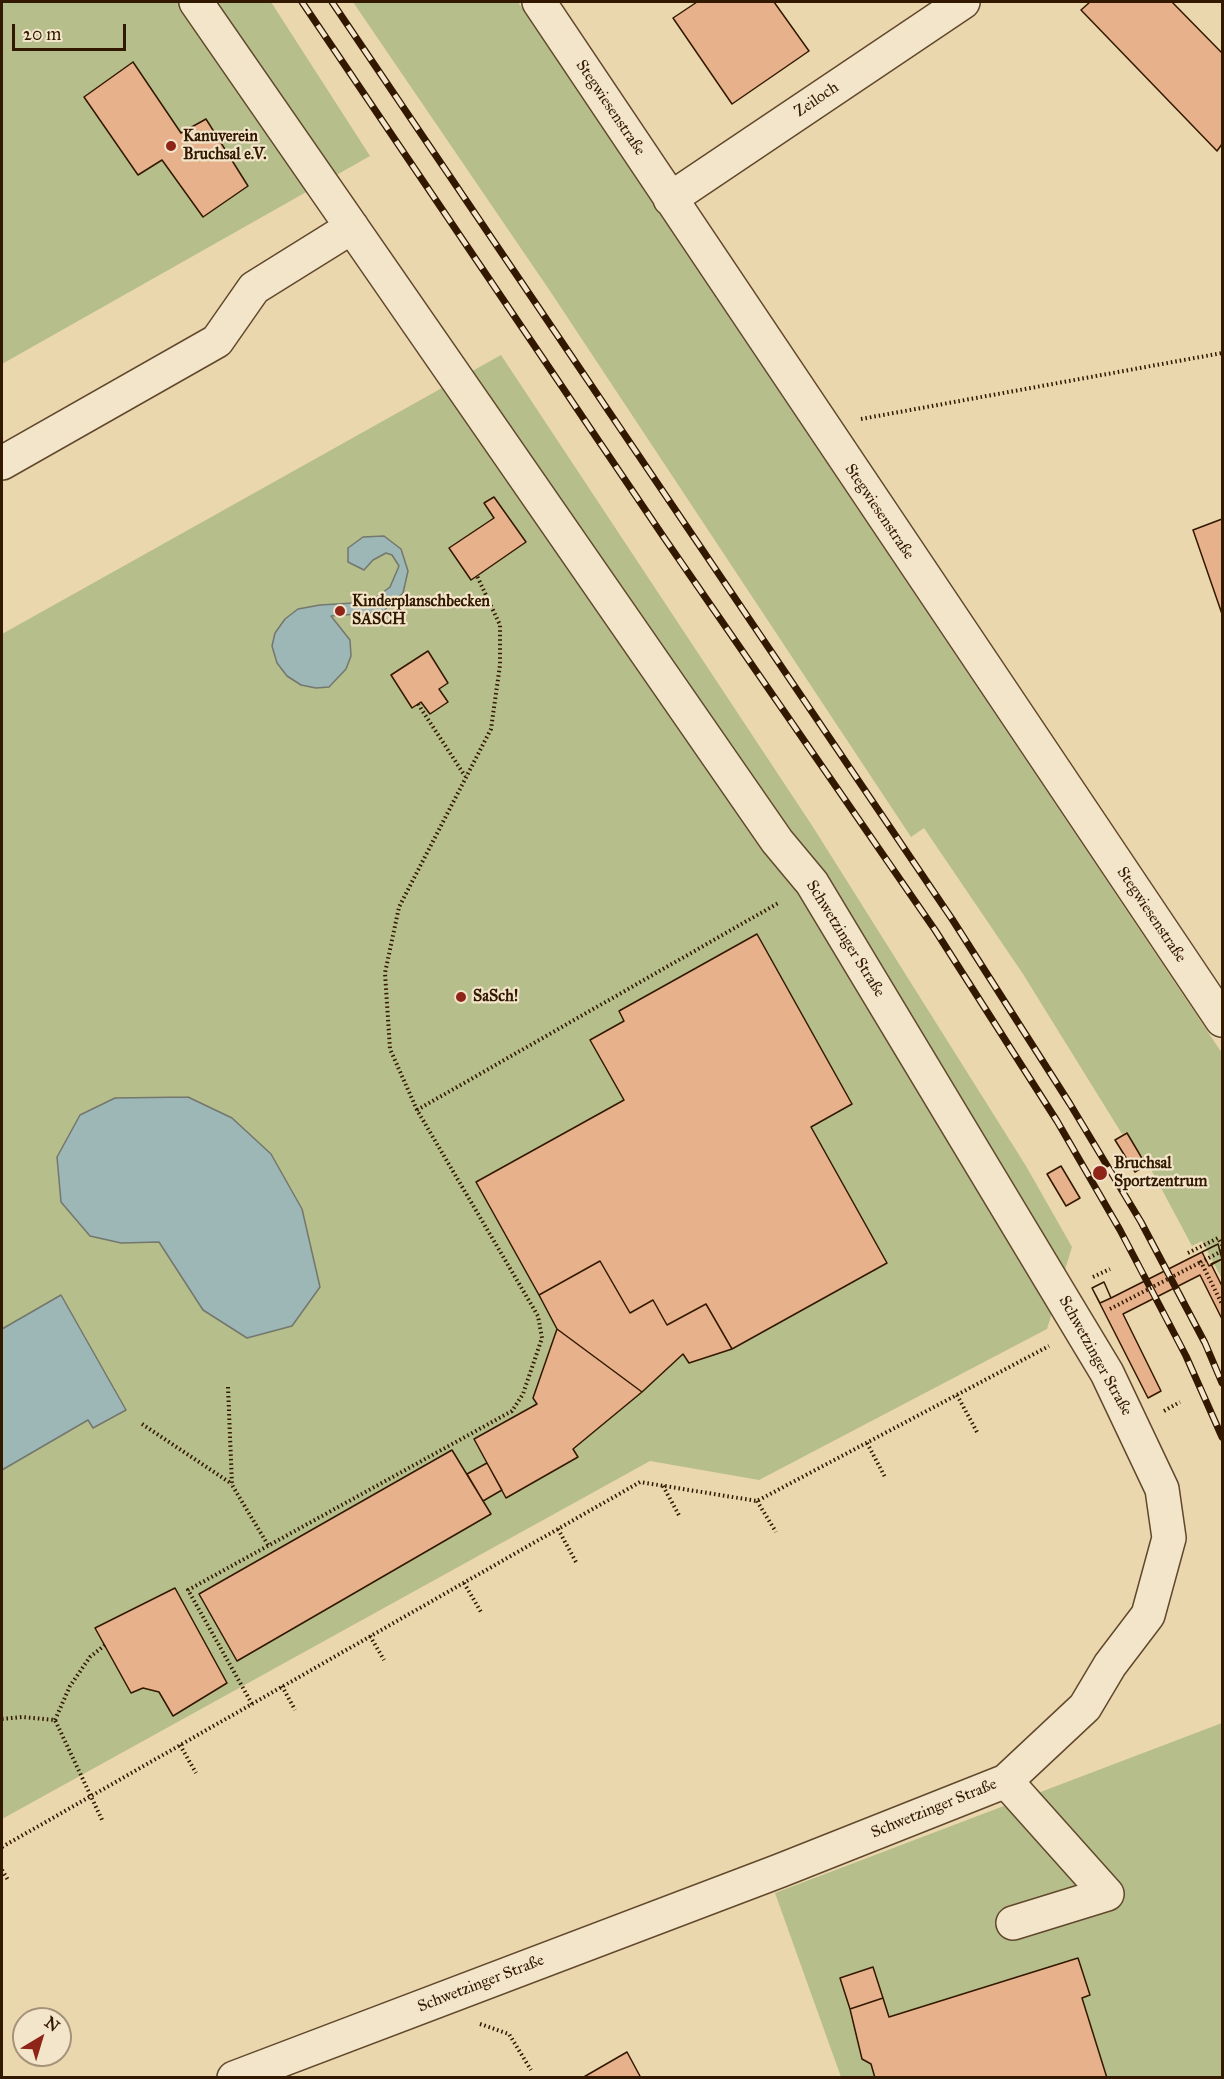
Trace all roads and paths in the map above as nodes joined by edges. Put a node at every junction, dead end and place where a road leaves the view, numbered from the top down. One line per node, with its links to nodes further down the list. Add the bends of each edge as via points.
1 (196, 2): 5 (street, Schwetzinger Straße)
2 (539, 2): 4 (street, Stegwiesenstraße)
3 (963, 2): 4 (street, Zeiloch)
4 (670, 199): 7 (street, Stegwiesenstraße)
5 (352, 227): 8 (street, via 254,288 217,340); 12 (street, Schwetzinger Straße, via 777,841)
6 (1222, 354): 7 (path)
7 (822, 426): 13 (street, Stegwiesenstraße)
8 (2, 463)
9 (477, 576): 11 (path, via 500,625 500,665 491,729)
10 (418, 704): 11 (path)
11 (465, 777): 14 (path, via 399,906 385,973 390,1049)
12 (812, 883): 14 (path); 21 (street, Schwetzinger Straße)
13 (1222, 1020)
14 (417, 1110): 34 (path, via 538,1316 543,1338 523,1394 512,1411)
15 (1222, 1245): 17 (path, via 1218,1238)
16 (1222, 1251): 18 (path)
17 (1188, 1253)
18 (1201, 1262): 19 (path); 20 (path, bridge)
19 (1222, 1304)
20 (1110, 1309)
21 (1082, 1329): 23 (path); 48 (street, Schwetzinger Straße, via 1134,1425 1162,1489 1169,1538 1148,1615 1110,1665 1085,1707)
22 (228, 1387): 28 (path)
23 (957, 1395): 25 (path); 26 (path)
24 (142, 1424): 28 (path)
25 (977, 1432)
26 (867, 1443): 27 (path); 30 (path)
27 (885, 1477)
28 (232, 1485): 34 (path)
29 (662, 1486): 30 (path); 31 (path); 32 (path, via 640,1482)
30 (757, 1501): 33 (path)
31 (680, 1516)
32 (558, 1529): 35 (path); 36 (path)
33 (776, 1532)
34 (268, 1545): 42 (path, via 188,1590)
35 (576, 1562)
36 (464, 1583): 37 (path); 38 (path)
37 (481, 1612)
38 (370, 1636): 40 (path); 41 (path)
39 (105, 1645): 45 (path, via 69,1686)
40 (384, 1660)
41 (282, 1686): 42 (path); 43 (path)
42 (252, 1704): 46 (path)
43 (295, 1710)
44 (2, 1719): 45 (path)
45 (55, 1720): 49 (path)
46 (180, 1745): 47 (path); 49 (path)
47 (196, 1773)
48 (1006, 1781): 54 (street, via 1107,1894); 57 (street, Schwetzinger Straße)
49 (89, 1797): 50 (path); 51 (path)
50 (103, 1822)
51 (2, 1847)
52 (2, 1870): 53 (path)
53 (8, 1880)
54 (1013, 1923)
55 (509, 2034): 56 (path)
56 (531, 2070)
57 (234, 2078)

